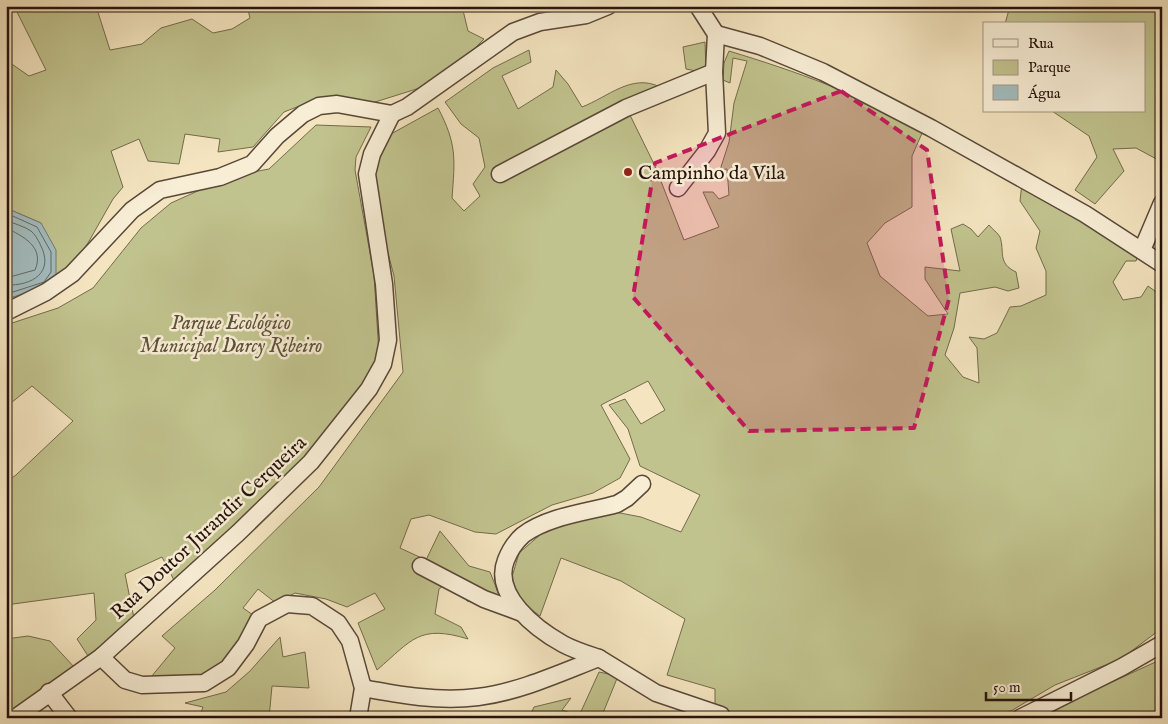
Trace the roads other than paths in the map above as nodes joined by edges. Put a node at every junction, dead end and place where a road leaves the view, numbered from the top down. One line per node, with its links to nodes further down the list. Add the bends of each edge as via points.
1 (608, 6): 5 (street, via 586,15 540,22 513,32 407,107)
2 (698, 6): 3 (street)
3 (716, 34): 4 (street); 9 (street, via 760,46 823,72 939,132)
4 (714, 72): 6 (street, via 626,108); 7 (street, via 717,133)
5 (392, 114): 11 (street, via 337,104 311,110 277,136 252,164 220,177 160,190 132,210 72,274 46,292); 16 (street, Rua Doutor Jurandir Cerqueira, via 372,154 367,174 384,284 388,340 383,364 370,389 311,462)
6 (500, 174)
7 (678, 188)
8 (1162, 203): 9 (street)
9 (1142, 250): 10 (street)
10 (1162, 264)
11 (6, 312)
12 (642, 484): 14 (street, via 617,504 549,522 524,534 511,548 502,571 508,594)
13 (421, 566): 14 (street, via 484,599)
14 (522, 613): 17 (street, via 564,645)
15 (1162, 644): 25 (street)
16 (101, 657): 18 (street, via 125,680 142,685 204,683 228,668 259,620 287,604 312,606 338,623 350,641); 19 (street, Rua Doutor Jurandir Cerqueira)
17 (599, 658): 18 (street, via 535,683 478,697 411,697); 22 (street, via 656,692)
18 (363, 688): 24 (street)
19 (50, 692): 21 (street, Rua Doutor Jurandir Cerqueira); 23 (street)
20 (6, 715): 21 (street, via 14,711)
21 (21, 715)
22 (721, 715)
23 (69, 718)
24 (358, 718)
25 (1020, 718)

